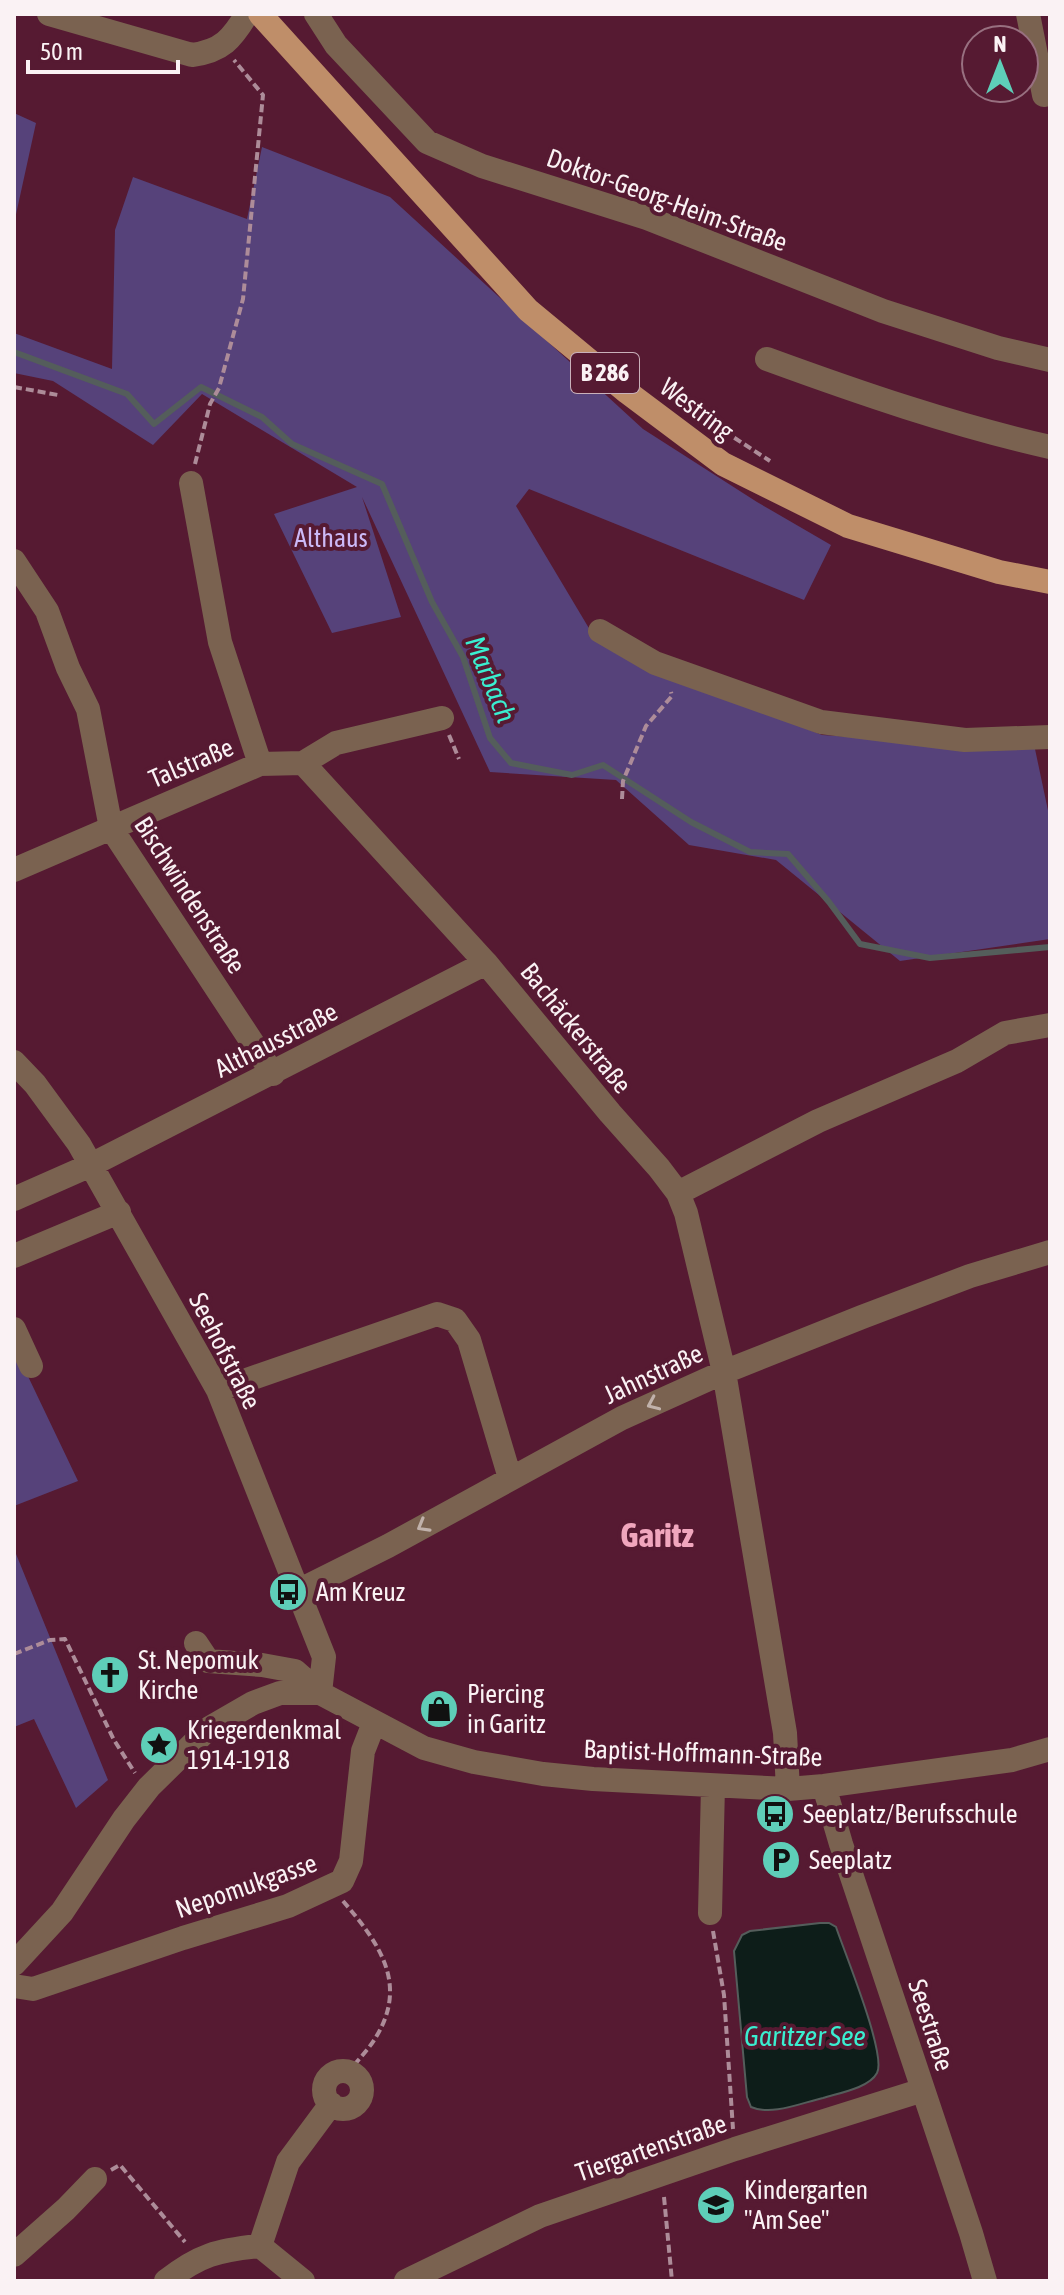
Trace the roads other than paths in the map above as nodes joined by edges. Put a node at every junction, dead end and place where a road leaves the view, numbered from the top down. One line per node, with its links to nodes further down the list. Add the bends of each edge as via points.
1 (49, 14): 2 (street, via 192,55 222,46)
2 (247, 14)
3 (260, 14): 12 (main road, Westring / B 286, via 528,310 723,464 848,526)
4 (316, 14): 8 (street, Doktor-Georg-Heim-Straße, via 336,45 427,142 482,166 647,218 883,311)
5 (1028, 14): 6 (street)
6 (1044, 95)
7 (767, 359): 9 (street, via 870,397)
8 (1050, 360)
9 (1050, 447)
10 (191, 483): 17 (street, via 220,642)
11 (14, 561): 18 (street, Bischwindenstraße, via 47,611 88,709)
12 (1050, 582)
13 (600, 631): 15 (street, via 655,663 821,722 965,740)
14 (442, 718): 16 (street, Talstraße, via 336,743)
15 (1050, 737)
16 (303, 763): 17 (street, Talstraße); 20 (street, Bachäckerstraße)
17 (260, 764): 18 (street, Talstraße)
18 (111, 828): 19 (street, Talstraße); 23 (street, Bischwindenstraße)
19 (14, 870)
20 (486, 963): 23 (street, Althausstraße); 25 (street, Bachäckerstraße)
21 (1050, 1025): 25 (street, via 1005,1033 957,1061 818,1121)
22 (14, 1062): 24 (street, Seehofstraße)
23 (273, 1074): 24 (street, Althausstraße)
24 (91, 1165): 26 (street, Althausstraße); 27 (street, Seehofstraße)
25 (678, 1193): 32 (street, Bachäckerstraße)
26 (14, 1199)
27 (119, 1212): 29 (street); 33 (street, Seehofstraße)
28 (1050, 1252): 32 (street, Jahnstraße, via 956,1281)
29 (14, 1256)
30 (14, 1329): 31 (street)
31 (31, 1366)
32 (724, 1372): 34 (street, Jahnstraße, one-way to 34, via 622,1418); 42 (street, Bachäckerstraße, via 785,1733)
33 (218, 1390): 34 (street, via 437,1314 455,1320 469,1340); 35 (street, Seehofstraße)
34 (510, 1478): 35 (street, Jahnstraße, one-way to 35)
35 (298, 1591): 37 (street, Seehofstraße, via 324,1657)
36 (196, 1643): 37 (street, via 208,1661 295,1671)
37 (320, 1693): 38 (street, Baptist-Hoffmann-Straße); 44 (street, via 280,1693 208,1729 149,1787 62,1912)
38 (374, 1723): 40 (street, Baptist-Hoffmann-Straße, via 424,1748 474,1762 593,1779); 45 (street, Nepomukgasse, via 363,1751 351,1861 342,1881 288,1906 33,1989)
39 (1050, 1749): 41 (street, Baptist-Hoffmann-Straße, via 1012,1760)
40 (713, 1786): 42 (street, Baptist-Hoffmann-Straße); 43 (street)
41 (824, 1786): 42 (street, Baptist-Hoffmann-Straße); 47 (street, Seestraße)
42 (788, 1789)
43 (710, 1913)
44 (14, 1964)
45 (14, 1986)
46 (349, 2071): 49 (street, via 336,2072 326,2081 324,2093 331,2104 288,2162)
47 (923, 2090): 53 (street, Tiergartenstraße, via 540,2216); 54 (street, Seestraße)
48 (95, 2179): 50 (street)
49 (260, 2246): 51 (street, via 190,2262); 52 (street)
50 (14, 2255)
51 (166, 2281)
52 (303, 2281)
53 (406, 2281)
54 (985, 2281)

